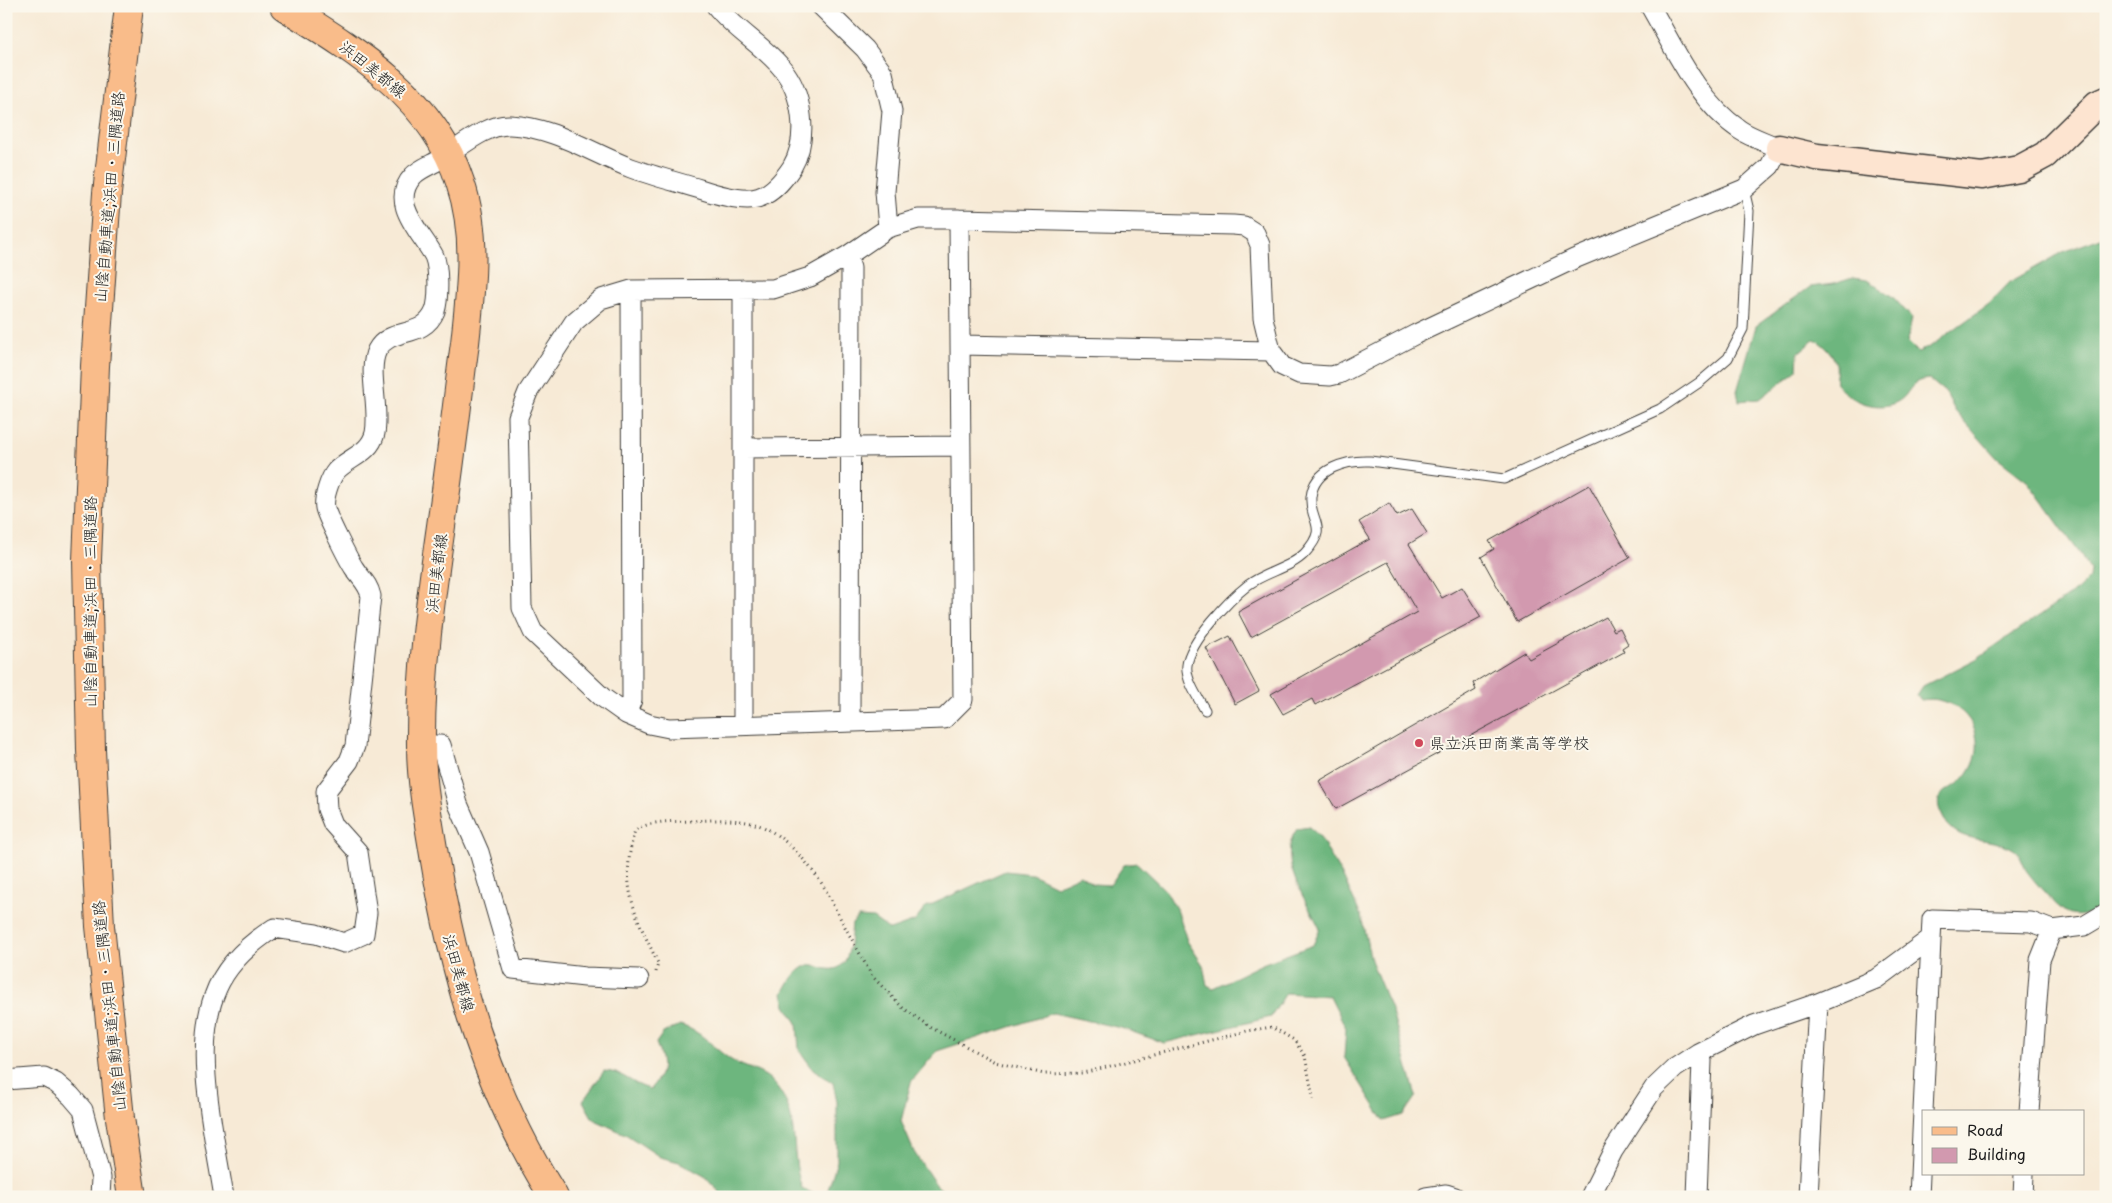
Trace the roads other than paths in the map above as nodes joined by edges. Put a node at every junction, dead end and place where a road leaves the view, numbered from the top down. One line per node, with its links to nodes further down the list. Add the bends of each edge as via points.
1 (129, 6): 37 (main road, 山陰自動車道;浜田・三隅道路, via 107,193 95,366 87,560 90,750 100,926 120,1118)
2 (284, 6): 8 (main road, 浜田美都線, via 400,87 436,130)
3 (716, 6): 8 (street, via 727,20 782,68 795,92 803,125 799,155 783,182 760,198 725,197 631,168 544,130 507,125 471,138)
4 (821, 6): 11 (street, via 865,49 883,73 892,111 884,192)
5 (1650, 6): 7 (street, via 1685,68 1711,104 1740,130)
6 (2106, 100): 7 (street, via 2097,104 2045,155 2019,169 1982,176 1817,157)
7 (1779, 148): 9 (street, via 1770,166)
8 (450, 154): 24 (main road, 浜田美都線, via 469,212 472,280 425,659); 38 (street, via 413,176 405,189 405,207 411,221 435,257 438,271 435,309 426,324 388,337 378,349 373,366 378,409 374,434 370,444 336,472 324,506 354,569 368,583 371,596 355,746 349,761 326,791 327,809 333,824 358,852 367,913 364,934 344,943 316,934 274,928 251,943 214,994 206,1025 205,1070)
9 (1744, 189): 16 (street, via 1574,259 1339,374 1319,377 1299,374 1282,366); 20 (lane, via 1749,211 1743,330 1728,358 1660,409 1504,479 1354,460 1329,469 1315,485 1311,498 1318,530 1313,543 1303,555 1249,585 1198,636 1186,666 1194,691)
10 (959, 219): 11 (street, via 918,219); 15 (street); 16 (street, via 1244,226 1255,233 1260,245 1263,318)
11 (888, 228): 12 (street)
12 (848, 256): 13 (street, via 810,277 773,289); 18 (street, via 851,268)
13 (743, 289): 14 (street); 19 (street)
14 (631, 290): 21 (street, via 632,700); 21 (street, via 601,300 574,322 528,392 518,418 522,608 533,632 546,646 602,697)
15 (960, 345): 16 (street); 17 (street)
16 (1271, 351)
17 (961, 446): 18 (street); 22 (street, via 963,700 944,719)
18 (852, 447): 19 (street); 22 (street)
19 (743, 448): 23 (street)
20 (1205, 710)
21 (626, 714): 23 (street, via 669,728)
22 (850, 721): 23 (street)
23 (743, 725)
24 (421, 745): 28 (street, via 441,745 458,804 479,852 513,969); 39 (main road, 浜田美都線, via 424,793 442,901 465,1002 483,1054 513,1121)
25 (2106, 913): 26 (street, via 2084,926)
26 (2052, 930): 27 (street, via 2030,922 1932,919); 33 (street, via 2040,960)
27 (1930, 939): 29 (street, via 1876,979); 32 (street)
28 (639, 979)
29 (1818, 1003): 30 (street, via 1754,1025); 44 (street)
30 (1698, 1053): 42 (street, via 1675,1068 1654,1088 1613,1151); 43 (street, via 1702,1062)
31 (6, 1080): 36 (street, via 44,1077 56,1083 83,1110 100,1178)
32 (1923, 1110)
33 (2029, 1110)
34 (1922, 1127): 45 (street)
35 (2024, 1176): 46 (street)
36 (100, 1197)
37 (132, 1197)
38 (224, 1197)
39 (554, 1197)
40 (1426, 1197): 41 (street, via 1446,1194)
41 (1455, 1197)
42 (1590, 1197)
43 (1697, 1197)
44 (1808, 1197)
45 (1919, 1197)
46 (2023, 1197)

